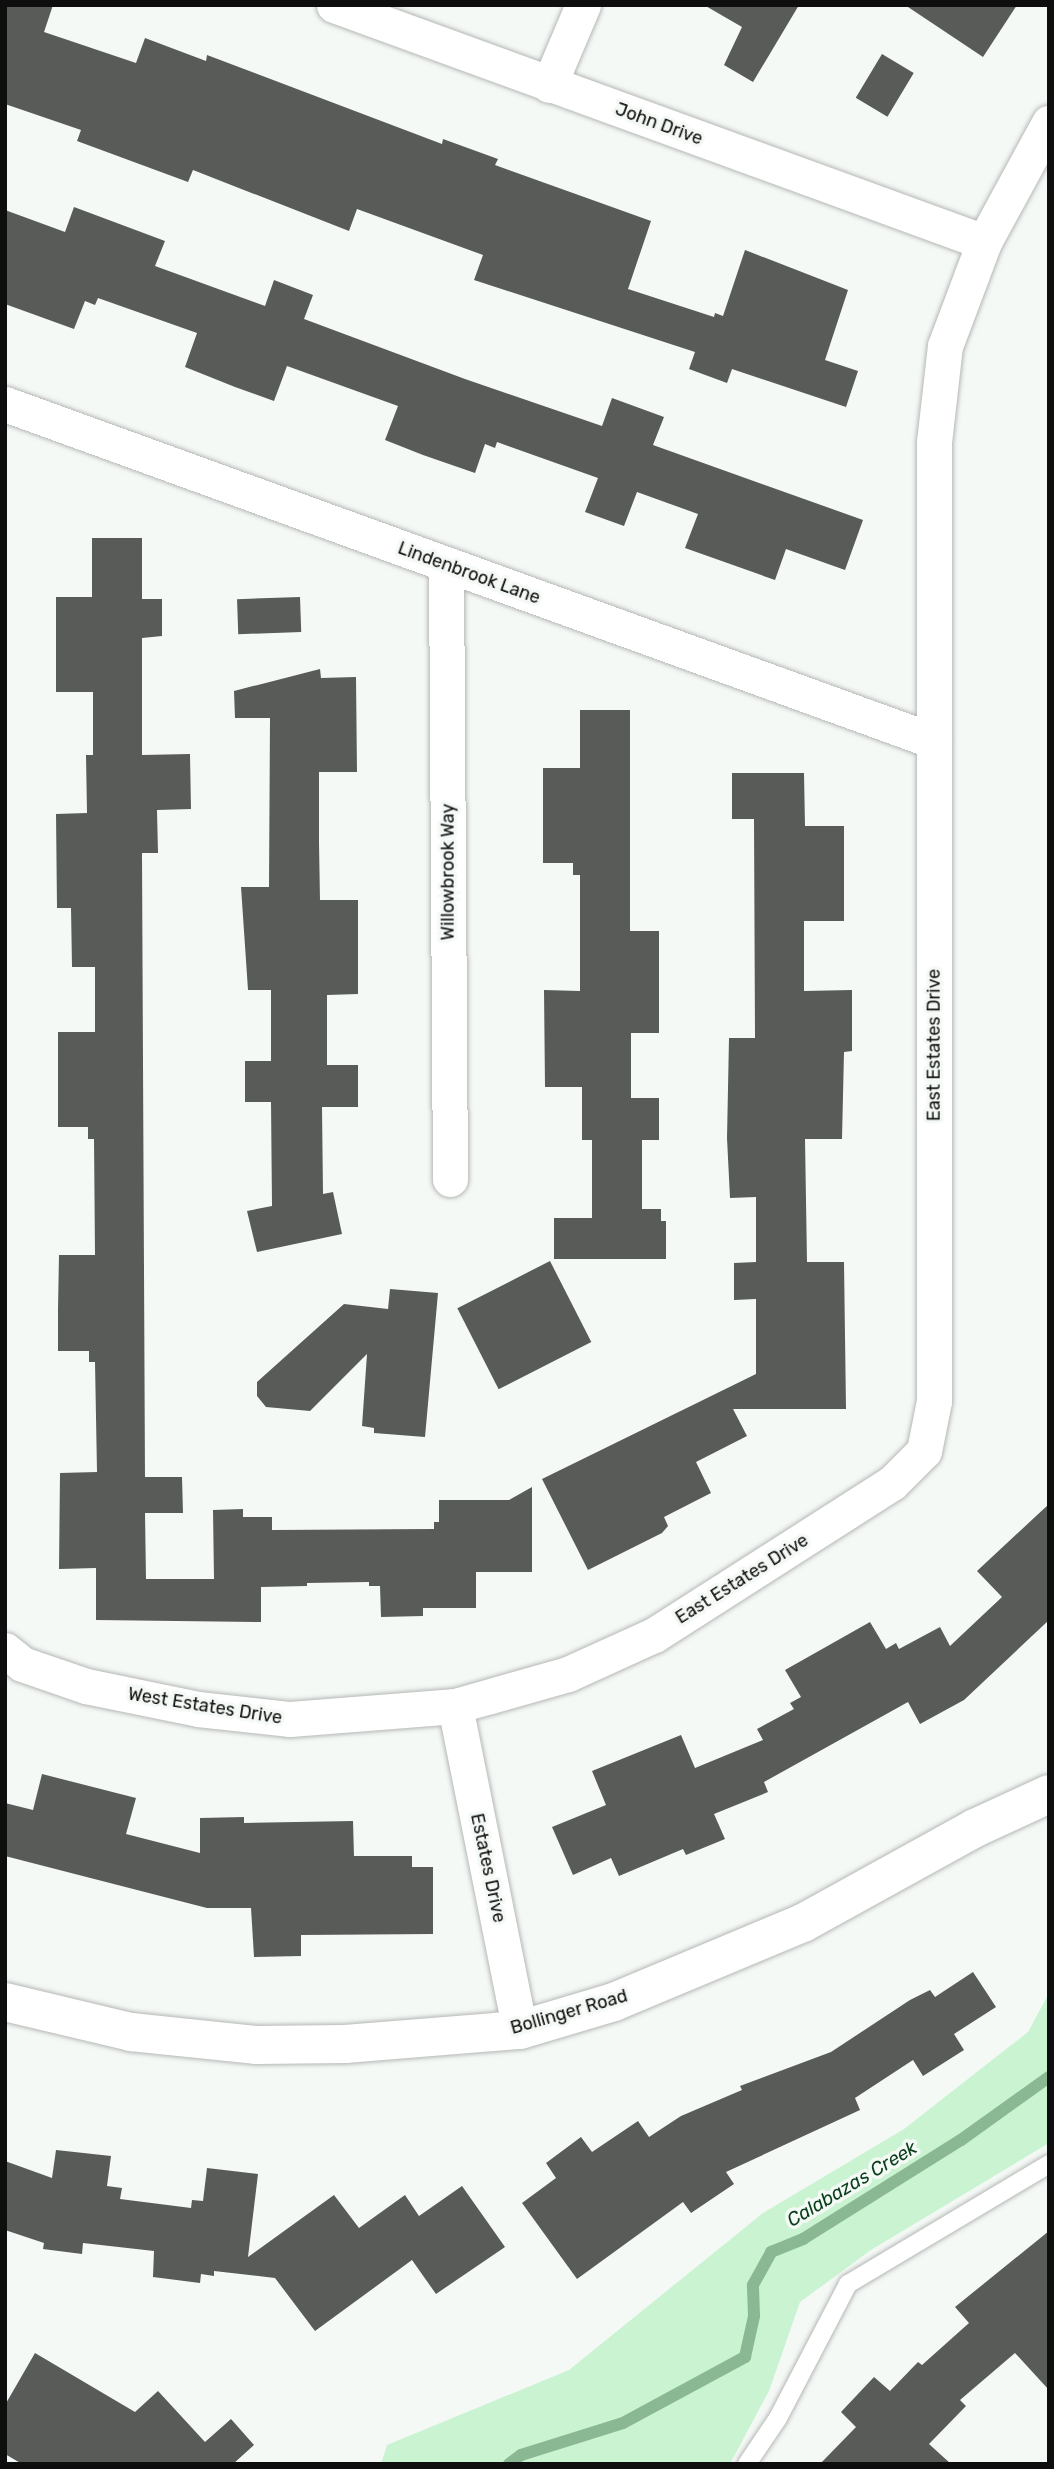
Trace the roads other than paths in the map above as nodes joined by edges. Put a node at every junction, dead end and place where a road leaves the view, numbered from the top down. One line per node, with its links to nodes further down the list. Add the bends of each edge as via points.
1 (334, 5): 3 (street, John Drive)
2 (583, 5): 3 (street)
3 (549, 85): 5 (street, John Drive)
4 (1049, 123): 5 (street, East Estates Drive)
5 (984, 242): 8 (street, East Estates Drive, via 945,346 934,442)
6 (5, 404): 7 (street, Lindenbrook Lane)
7 (446, 565): 8 (street, Lindenbrook Lane); 9 (street, Willowbrook Way)
8 (934, 741): 11 (street, East Estates Drive, via 934,1401 924,1451 892,1483 654,1636 568,1674)
9 (450, 1179)
10 (5, 1650): 11 (street, West Estates Drive, via 22,1664 86,1686 198,1709 290,1719)
11 (455, 1706): 14 (street, Estates Drive)
12 (1049, 1794): 14 (main road, Bollinger Road, via 975,1828 803,1923 614,2002)
13 (5, 2002): 14 (main road, Bollinger Road, via 131,2032 257,2045 345,2044)
14 (520, 2029)
15 (1049, 2164): 16 (lane, via 848,2284 778,2418)
16 (747, 2464)

